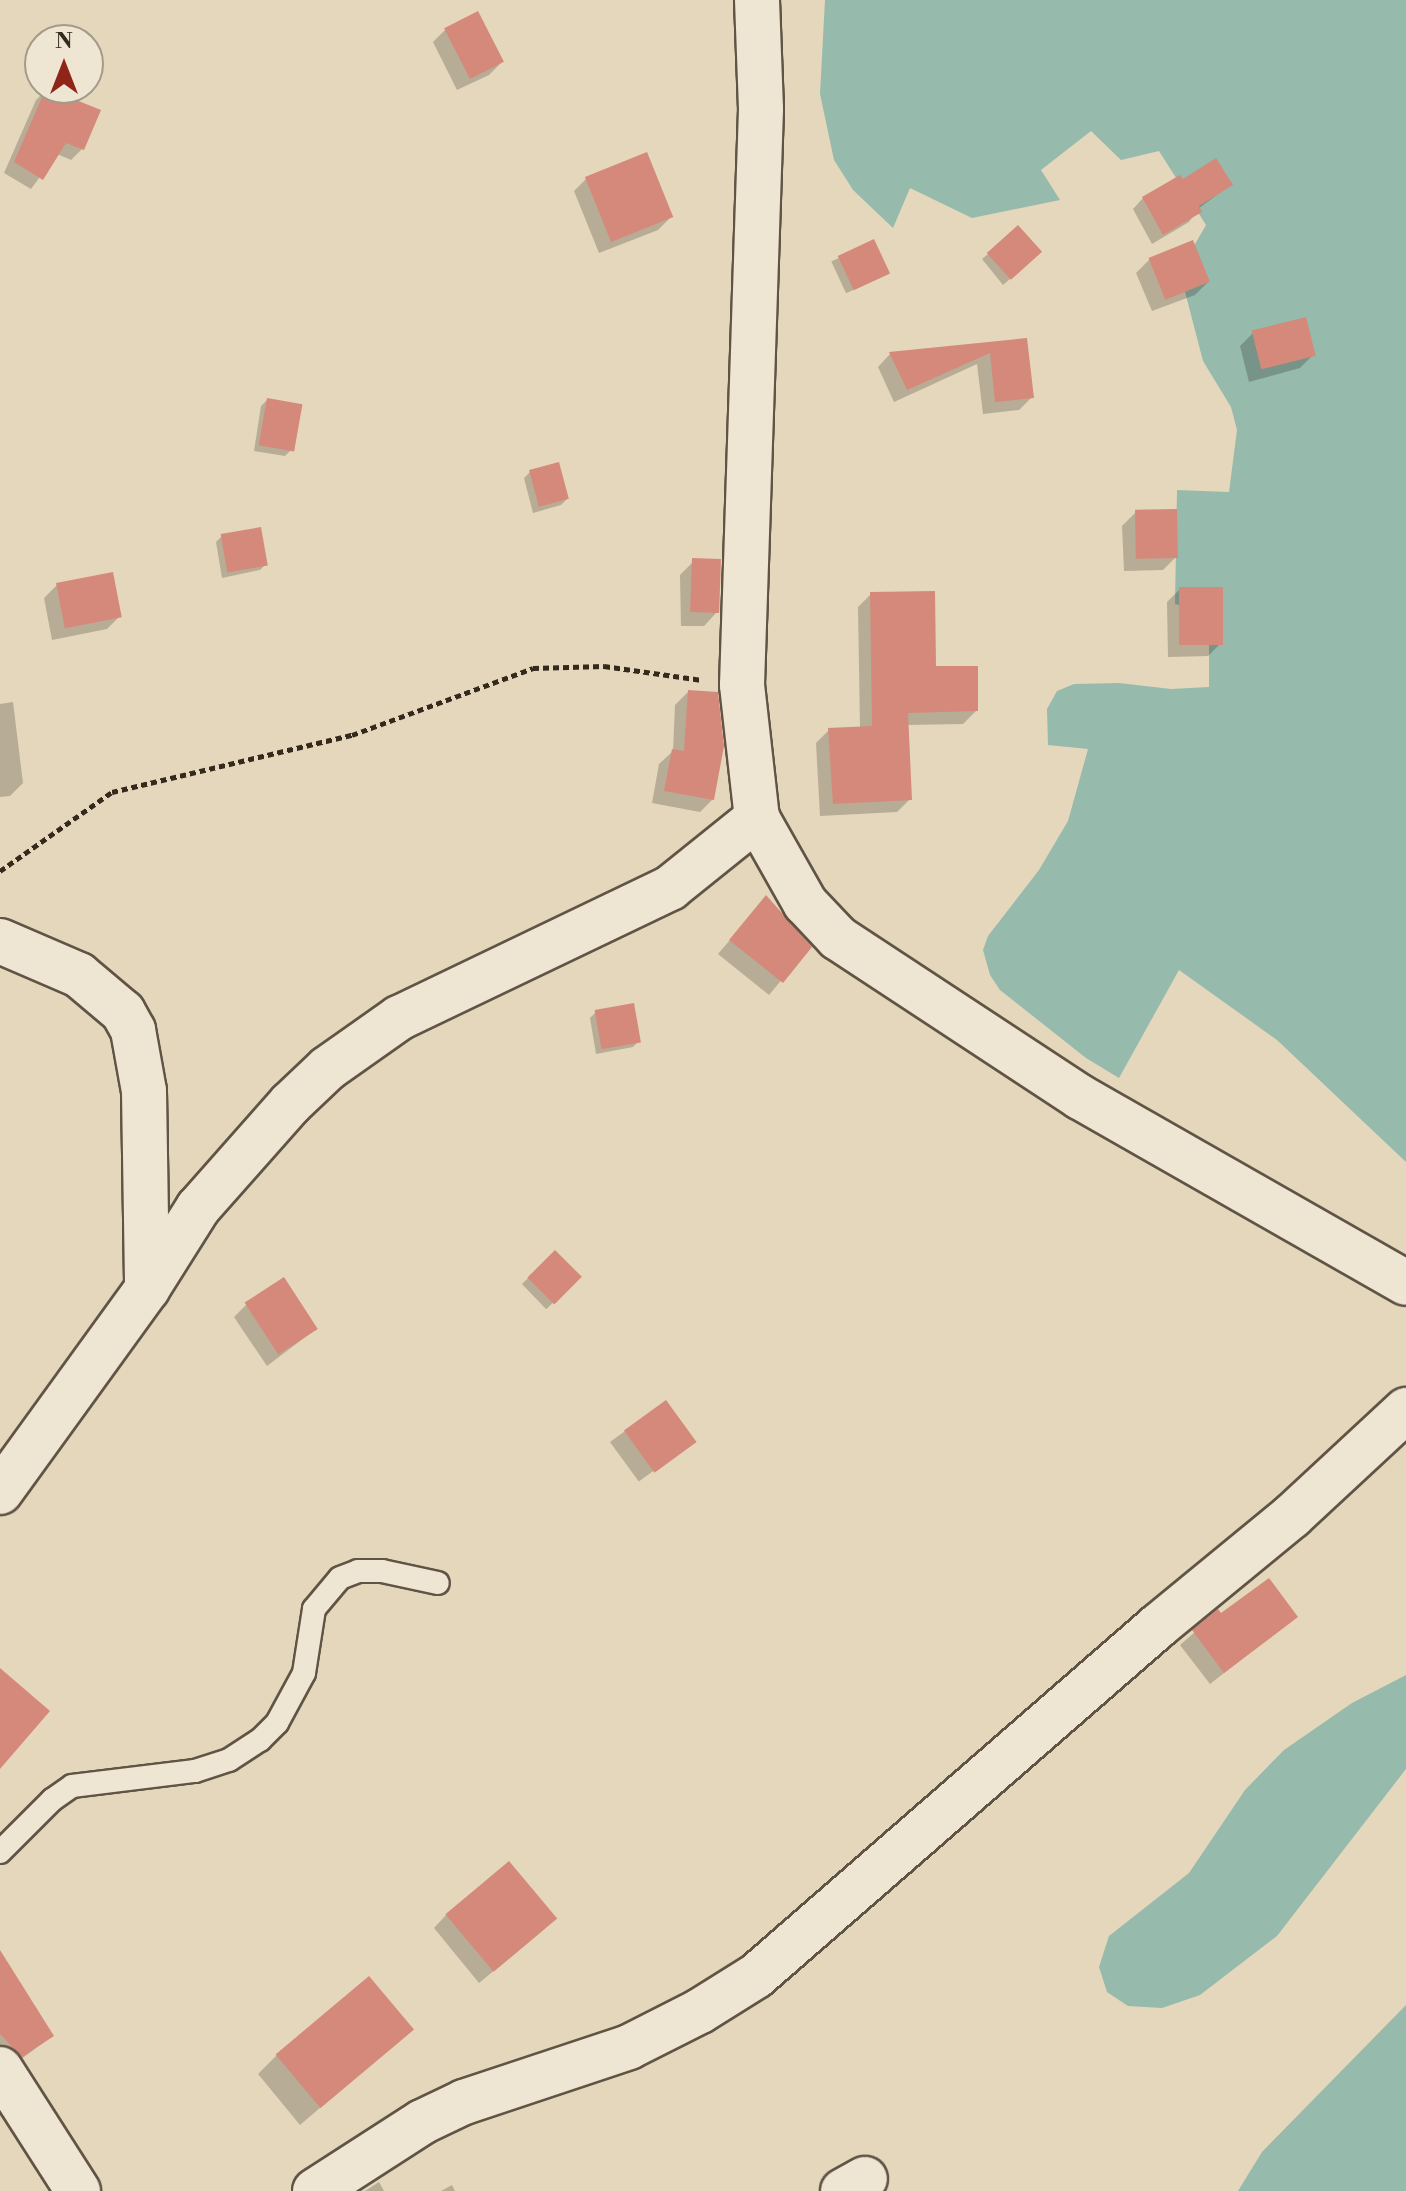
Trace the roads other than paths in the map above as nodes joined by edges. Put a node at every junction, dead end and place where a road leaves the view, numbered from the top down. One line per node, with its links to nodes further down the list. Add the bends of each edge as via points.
1 (757, 0): 2 (street, via 761,109 742,685)
2 (757, 818): 4 (street, via 805,903 838,938 1080,1097); 5 (street, via 670,888 399,1018 328,1068 224,1176)
3 (0, 941): 5 (street, via 79,975 123,1012 133,1030 144,1091)
4 (1406, 1283)
5 (147, 1289): 7 (street)
6 (1406, 1410): 12 (street, via 1292,1516 756,1976 629,2047 450,2109)
7 (0, 1492)
8 (438, 1583): 9 (lane, via 382,1571 340,1578 314,1609 304,1673 277,1723 260,1740 229,1760 195,1771 72,1786)
9 (0, 1852)
10 (0, 2069): 11 (street)
11 (78, 2191)
12 (315, 2191)

